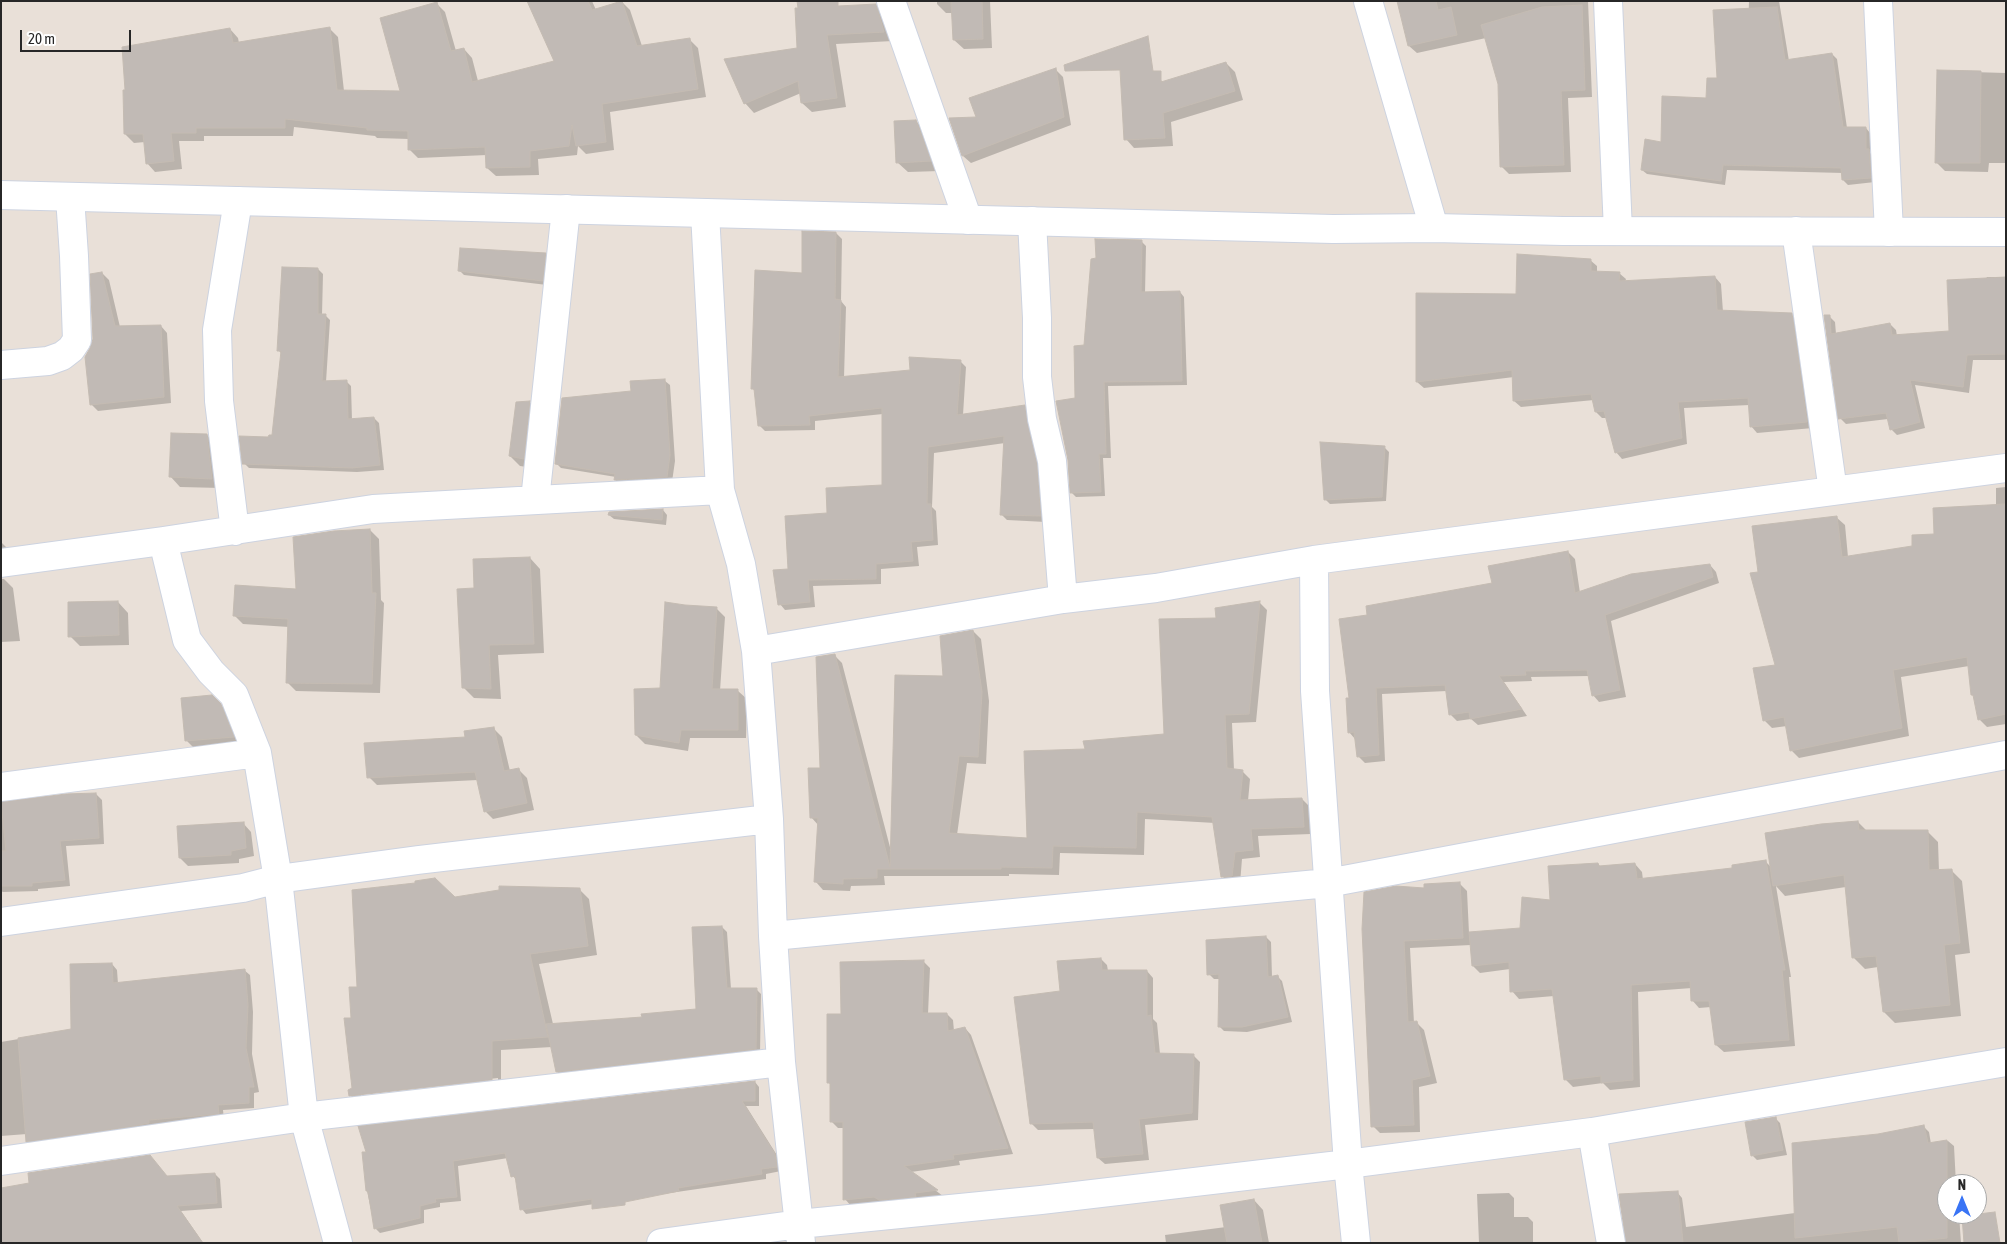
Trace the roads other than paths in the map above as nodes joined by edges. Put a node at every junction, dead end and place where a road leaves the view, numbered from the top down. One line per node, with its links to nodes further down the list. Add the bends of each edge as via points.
1 (891, 1): 10 (street)
2 (1368, 1): 12 (street)
3 (1608, 1): 13 (street)
4 (1878, 1): 15 (street)
5 (1, 195): 6 (street)
6 (70, 197): 7 (street); 17 (street, via 77,340 62,356 48,361)
7 (238, 201): 8 (street); 22 (street, via 217,330 219,402)
8 (566, 209): 9 (street); 21 (street)
9 (705, 213): 10 (street); 19 (street)
10 (968, 220): 11 (street)
11 (1032, 221): 12 (street, via 1333,229); 26 (street, via 1037,377 1052,462)
12 (1434, 228): 13 (street)
13 (1618, 231): 14 (street)
14 (1796, 231): 15 (street); 20 (street)
15 (1889, 232): 16 (street)
16 (2006, 232)
17 (1, 365)
18 (2006, 468): 20 (street)
19 (720, 490): 21 (street); 27 (street, via 741,564)
20 (1833, 491): 24 (street)
21 (535, 500): 22 (street, via 373,509)
22 (235, 531): 23 (street)
23 (163, 541): 25 (street); 28 (street, via 187,640 211,672 234,695)
24 (1314, 560): 26 (street, via 1156,588); 33 (street, via 1315,690)
25 (1, 562)
26 (1063, 599): 27 (street)
27 (756, 651): 31 (street)
28 (257, 753): 30 (street); 32 (street)
29 (2006, 755): 33 (street)
30 (1, 787)
31 (769, 819): 32 (street); 35 (street)
32 (278, 879): 34 (street, via 243,888); 38 (street)
33 (1328, 883): 35 (street); 41 (street)
34 (1, 922)
35 (773, 936): 36 (street)
36 (781, 1062): 38 (street); 42 (street)
37 (2006, 1062): 39 (street)
38 (304, 1117): 40 (street); 43 (street)
39 (1592, 1132): 41 (street); 46 (street)
40 (1, 1161)
41 (1348, 1164): 42 (street, via 1040,1200); 45 (street)
42 (800, 1234): 44 (street)
43 (338, 1243)
44 (660, 1243)
45 (1356, 1243)
46 (1611, 1243)

